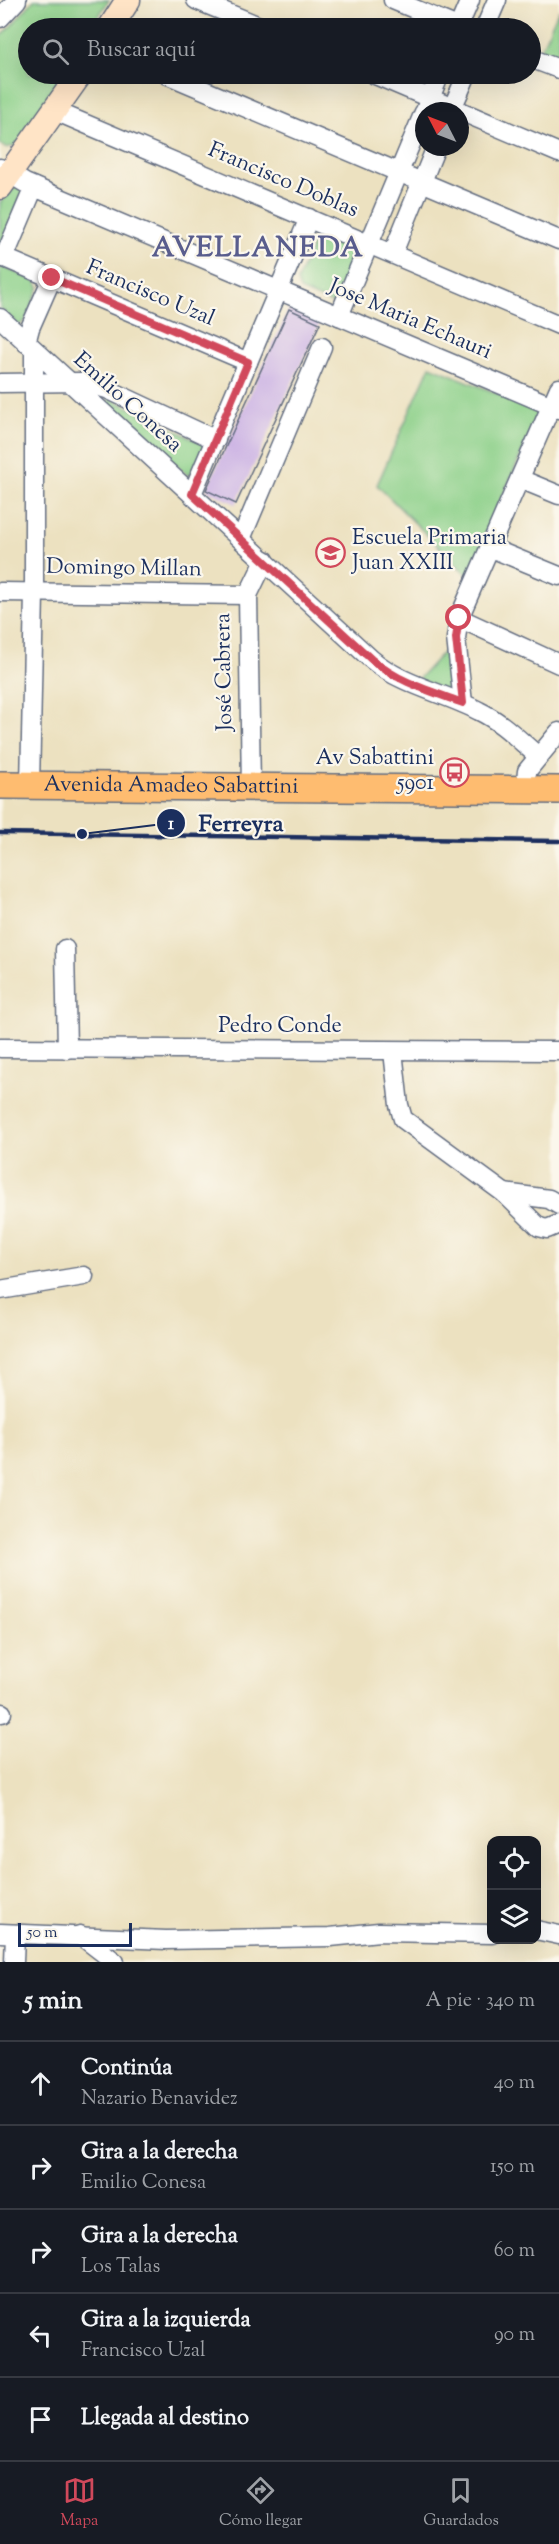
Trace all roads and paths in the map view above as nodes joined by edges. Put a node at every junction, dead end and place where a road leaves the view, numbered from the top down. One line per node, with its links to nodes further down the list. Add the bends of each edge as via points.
1 (16, 0): 7 (street)
2 (128, 0): 8 (main road)
3 (196, 0): 9 (street)
4 (393, 0): 10 (street)
5 (470, 0): 11 (street)
6 (497, 0): 12 (street)
7 (0, 18)
8 (116, 18)
9 (240, 18)
10 (435, 18)
11 (463, 18)
12 (489, 18)
13 (541, 62): 14 (street)
14 (559, 69)
15 (73, 84): 23 (main road)
16 (190, 84): 28 (street)
17 (389, 84): 20 (street)
18 (436, 84): 21 (street)
19 (462, 84): 22 (street)
20 (418, 102)
21 (428, 102)
22 (455, 102)
23 (55, 111): 29 (main road); 32 (street, Francisco Doblas)
24 (469, 116): 26 (street)
25 (415, 134): 28 (street)
26 (559, 153)
27 (433, 156): 30 (street)
28 (400, 171): 30 (street); 34 (street)
29 (3, 177): 31 (street, Jose Maria Echauri)
30 (423, 181): 33 (street); 35 (street)
31 (34, 187): 36 (street); 38 (street, Jose Maria Echauri)
32 (309, 218): 34 (street, Francisco Doblas); 38 (street)
33 (559, 240)
34 (369, 244): 35 (street, Francisco Doblas); 39 (street)
35 (393, 253): 41 (street, Francisco Doblas)
36 (2, 257): 37 (street, Francisco Uzal)
37 (52, 278): 42 (street, via 30,328); 44 (street, Francisco Uzal)
38 (279, 291): 39 (street, Jose Maria Echauri); 44 (street)
39 (339, 316): 49 (street, Jose Maria Echauri)
40 (0, 318): 42 (street, Emilio Conesa)
41 (559, 325)
42 (30, 346): 45 (street, Emilio Conesa); 47 (street)
43 (322, 347): 54 (street)
44 (248, 362): 50 (street)
45 (67, 381): 47 (street); 50 (street, via 107,389); 52 (street, Emilio Conesa)
46 (0, 383): 47 (street)
47 (33, 383): 59 (street)
48 (559, 388): 49 (street)
49 (555, 408): 51 (street)
50 (216, 440): 52 (street)
51 (520, 479): 53 (street); 55 (street)
52 (192, 494): 54 (street, Emilio Conesa)
53 (559, 495)
54 (241, 538): 56 (street, Emilio Conesa)
55 (492, 548): 57 (street); 61 (street)
56 (265, 560): 60 (street, José Cabrera); 63 (street, Emilio Conesa, via 386,672)
57 (559, 576)
58 (0, 592): 59 (street, Domingo Millan)
59 (34, 592): 60 (street, Domingo Millan); 67 (street)
60 (248, 595): 68 (street, José Cabrera)
61 (459, 618): 62 (street); 63 (street, via 456,638)
62 (559, 663)
63 (463, 703): 65 (street, Emilio Conesa, via 504,726)
64 (559, 732): 65 (street)
65 (538, 756): 69 (street, via 527,771)
66 (0, 785): 67 (main road, Avenida Amadeo Sabattini)
67 (30, 786): 68 (main road, Avenida Amadeo Sabattini)
68 (251, 788): 69 (main road, Avenida Amadeo Sabattini)
69 (525, 790): 70 (main road, Avenida Amadeo Sabattini)
70 (559, 790)
71 (65, 949): 73 (street)
72 (0, 1048): 73 (street, Pedro Conde)
73 (67, 1049): 75 (street, Pedro Conde)
74 (559, 1051): 75 (street, Pedro Conde)
75 (393, 1052): 76 (street, via 403,1119)
76 (504, 1192): 77 (street, via 549,1199); 78 (street, via 539,1227)
77 (559, 1205)
78 (559, 1224)
79 (84, 1276): 80 (street)
80 (0, 1290)
81 (541, 1931): 85 (street)
82 (7, 1933): 84 (street); 86 (street)
83 (487, 1934): 84 (street, via 379,1932 330,1937 166,1940)
84 (80, 1935): 87 (street)
85 (559, 1935)
86 (14, 1962)
87 (115, 1962)

